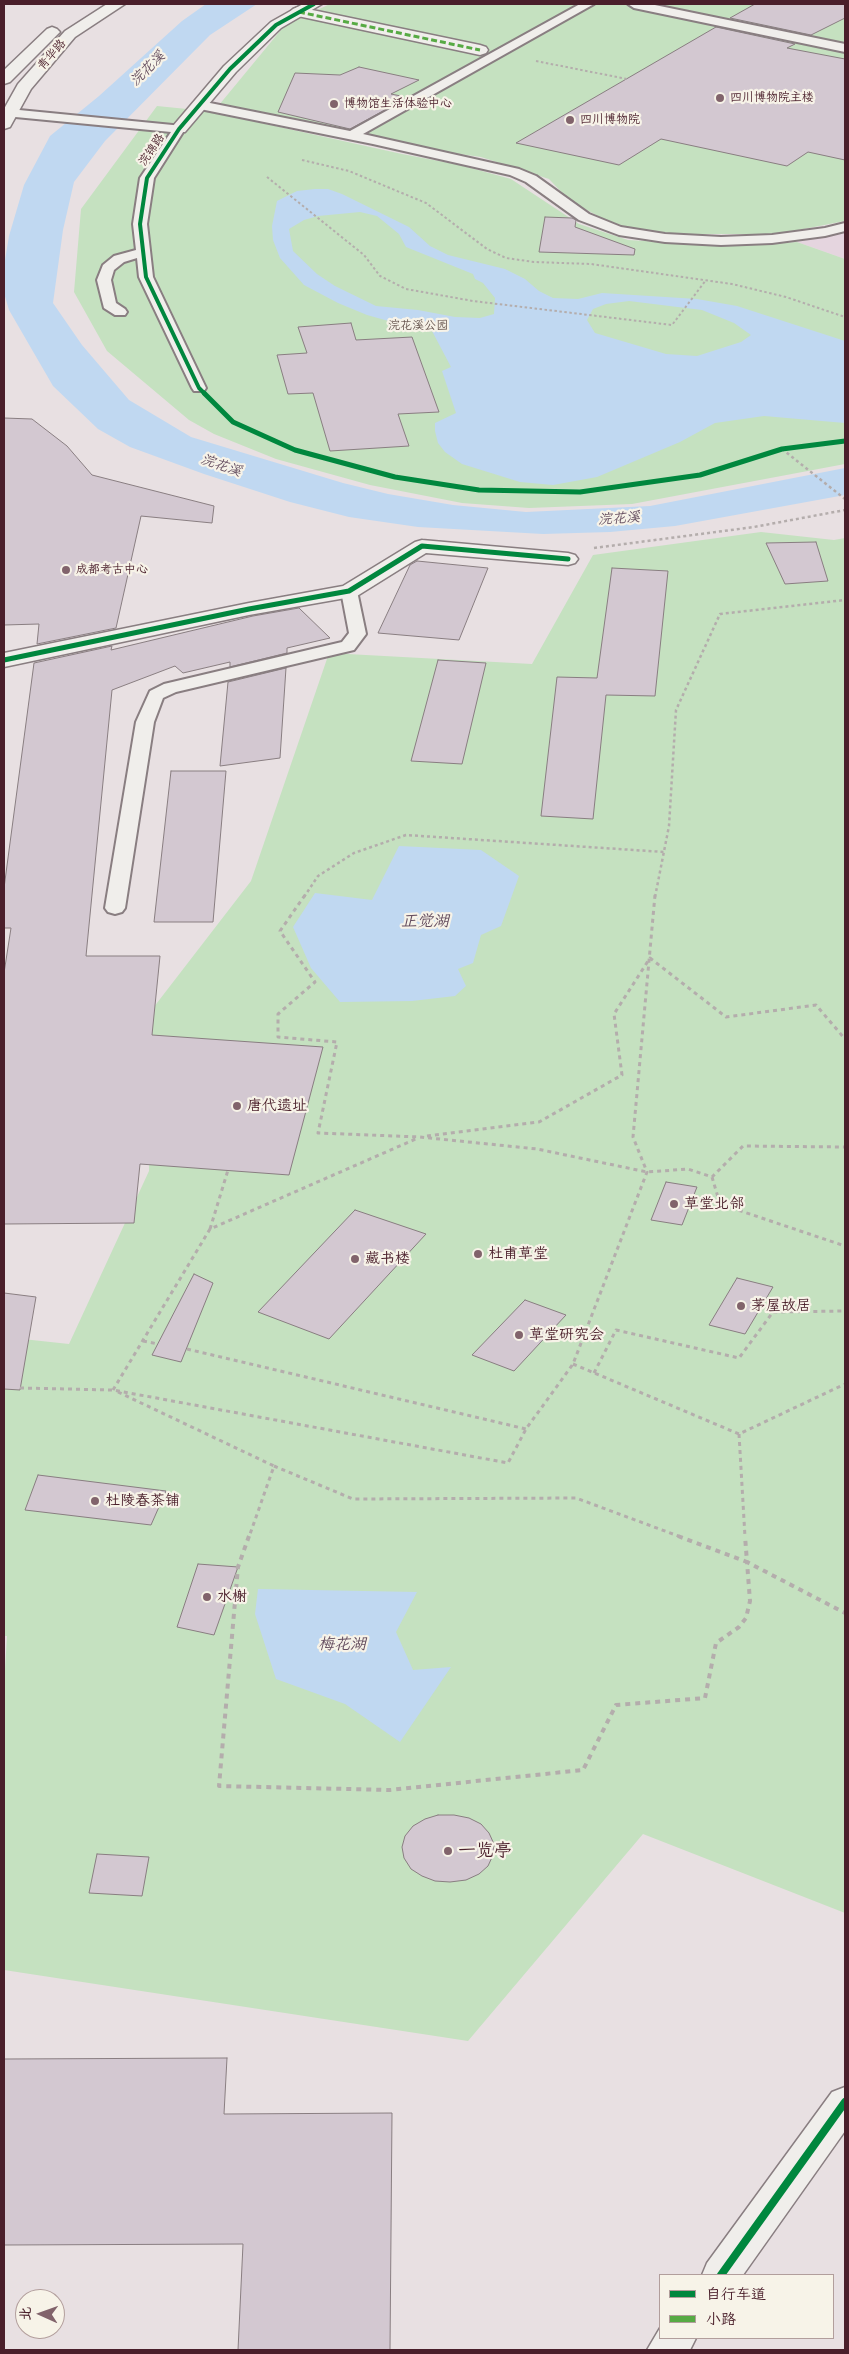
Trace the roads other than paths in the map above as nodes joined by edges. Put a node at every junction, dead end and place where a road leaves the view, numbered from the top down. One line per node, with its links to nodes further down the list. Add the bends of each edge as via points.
1 (117, 4): 12 (street, 青华路, via 70,34 24,87)
2 (279, 4): 5 (street)
3 (588, 4): 14 (lane)
4 (634, 4): 7 (lane)
5 (305, 8): 8 (street); 11 (street, 浣锦路, via 276,25 230,69)
6 (69, 16): 10 (street, 青华路)
7 (842, 44): 9 (lane)
8 (480, 50)
9 (819, 54)
10 (4, 79)
11 (200, 105): 13 (street, 浣锦路); 14 (lane)
12 (6, 118): 13 (lane, via 51,116)
13 (180, 129): 16 (lane, 浣锦路, via 147,178 140,224)
14 (352, 136): 15 (lane, via 514,172 531,179 584,217 619,231 720,241 772,239)
15 (845, 227)
16 (143, 252): 17 (lane, via 119,260 108,268 104,280 109,305); 18 (lane, 浣锦路, via 146,276)
17 (120, 312)
18 (199, 388)
19 (568, 560): 20 (street, via 422,546)
20 (349, 591): 21 (street); 22 (lane, via 358,634 348,646 170,688 156,695 145,722)
21 (4, 660)
22 (115, 908)
23 (845, 2102): 24 (street)
24 (722, 2274)
25 (675, 2339): 26 (street)
26 (667, 2350)

